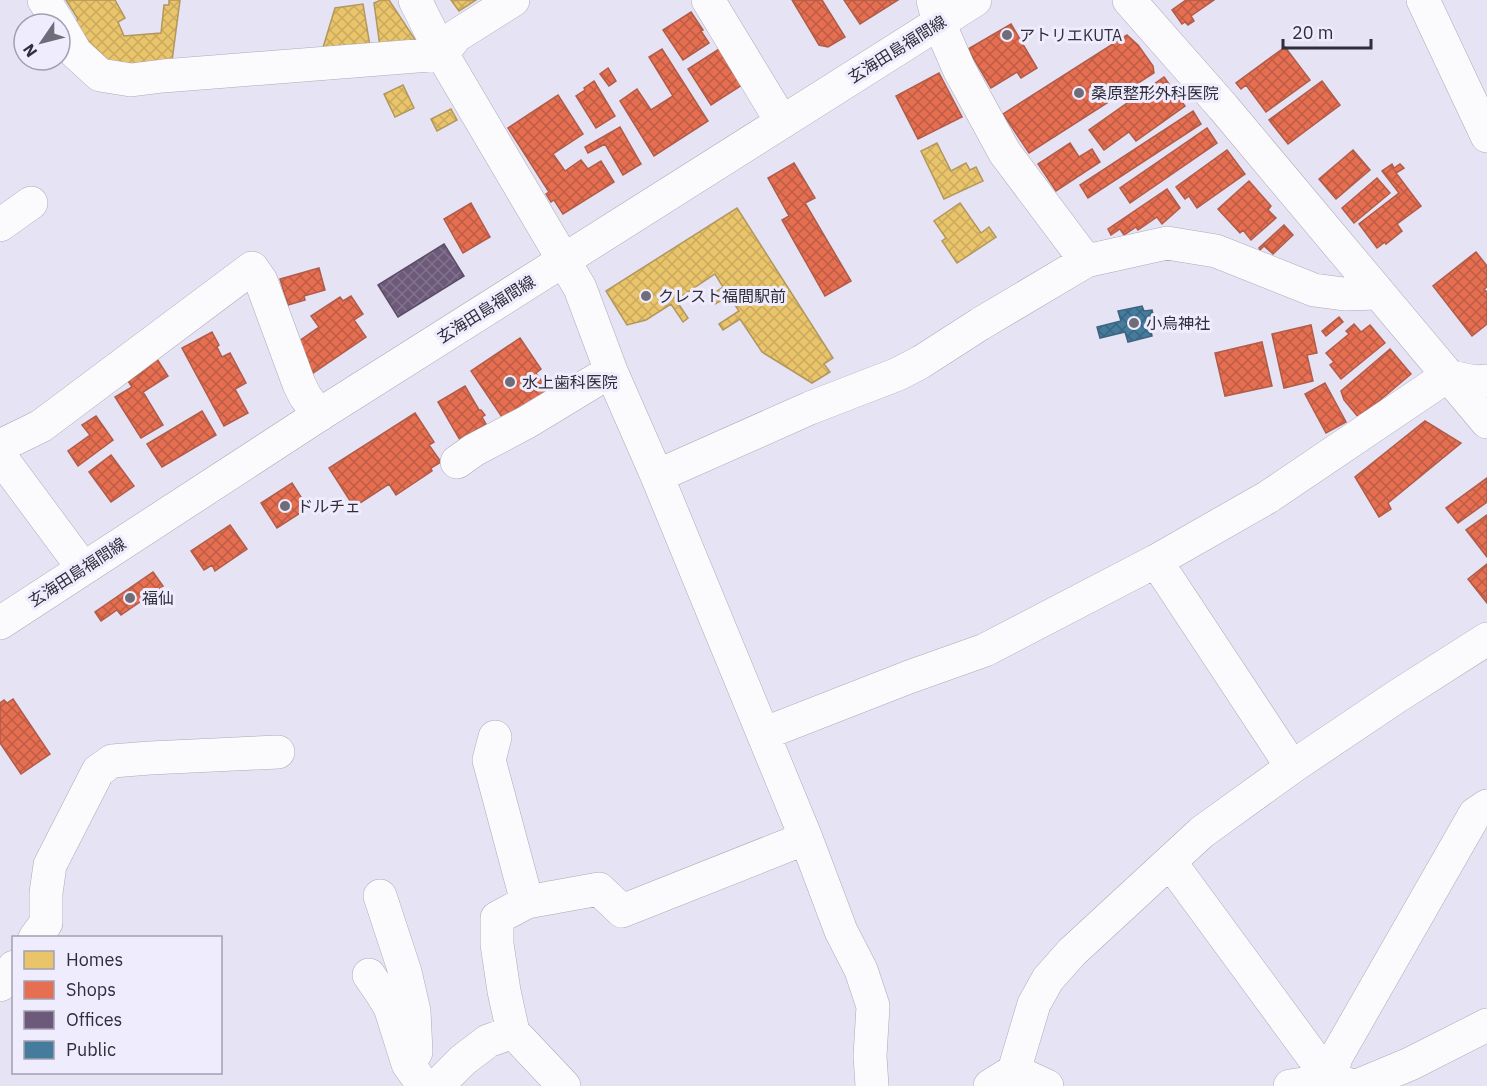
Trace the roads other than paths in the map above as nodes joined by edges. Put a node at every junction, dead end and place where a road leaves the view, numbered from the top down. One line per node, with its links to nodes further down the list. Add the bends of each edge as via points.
1 (415, 0): 9 (street)
2 (513, 0): 9 (street, via 456,36)
3 (708, 0): 10 (street)
4 (975, 0): 7 (street, 玄海田島福間線)
5 (1129, 0): 16 (street)
6 (1423, 0): 11 (street)
7 (936, 12): 10 (street, 玄海田島福間線); 15 (street, via 959,69 1005,153)
8 (72, 46): 9 (street, via 100,75 131,80)
9 (442, 54): 14 (street)
10 (782, 122): 14 (street, 玄海田島福間線)
11 (1487, 136)
12 (31, 203): 13 (street)
13 (0, 225)
14 (564, 260): 17 (street, via 580,288); 20 (street, 玄海田島福間線)
15 (1086, 261): 16 (street, via 1167,243 1216,251 1314,290); 25 (street, via 898,374)
16 (1378, 293): 18 (street)
17 (611, 371): 24 (street); 25 (street)
18 (1447, 376): 19 (street); 21 (street); 26 (street, via 1268,497)
19 (1487, 381)
20 (319, 415): 22 (street, via 299,384 261,281 252,268 41,426); 27 (street, 玄海田島福間線)
21 (1487, 422)
22 (0, 446)
23 (0, 456): 27 (street)
24 (457, 462)
25 (657, 476): 30 (street)
26 (1156, 561): 30 (street, via 984,650); 33 (street)
27 (83, 568): 28 (street, 玄海田島福間線)
28 (0, 623)
29 (1487, 639): 33 (street)
30 (763, 734): 35 (street)
31 (495, 736): 38 (street, via 489,760)
32 (278, 752): 39 (street, via 112,761 98,771 50,865 46,923)
33 (1292, 768): 36 (street, via 1202,832)
34 (1483, 819): 47 (street, via 1336,1058)
35 (806, 838): 38 (street, via 622,911 599,890); 50 (street, via 873,1006)
36 (1170, 862): 46 (street, via 1048,979); 47 (street)
37 (380, 896): 45 (street, via 414,1011)
38 (527, 902): 44 (street, via 497,918 497,944)
39 (36, 936)
40 (12, 970): 42 (street)
41 (369, 975): 45 (street, via 390,1008)
42 (0, 985)
43 (1487, 1025): 47 (street, via 1410,1064)
44 (513, 1032): 48 (street, via 488,1041); 49 (street)
45 (416, 1075)
46 (1002, 1078): 51 (street)
47 (1340, 1085): 52 (street)
48 (436, 1086)
49 (564, 1086)
50 (872, 1086)
51 (1047, 1086)
52 (1290, 1086)

